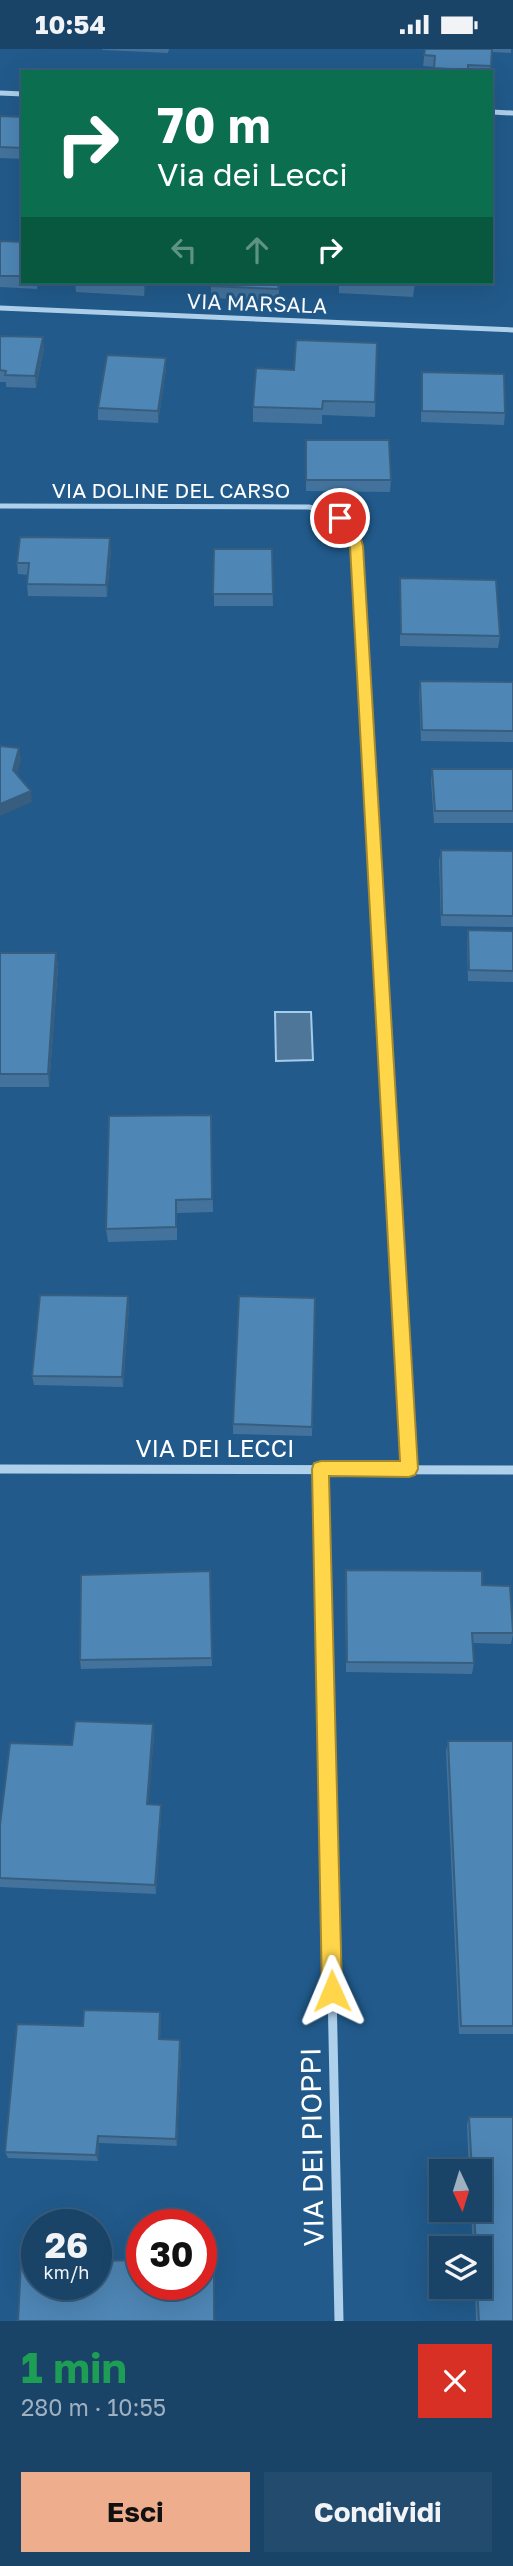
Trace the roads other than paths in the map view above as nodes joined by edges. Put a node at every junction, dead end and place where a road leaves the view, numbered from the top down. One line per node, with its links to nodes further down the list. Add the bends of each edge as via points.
1 (0, 93): 2 (street)
2 (21, 94)
3 (493, 112): 4 (street)
4 (512, 113)
5 (0, 308): 6 (street, VIA MARSALA)
6 (513, 330)
7 (0, 506): 10 (street, VIA DOLINE DEL CARSO, via 297,507 321,509 340,518 353,532)
8 (0, 1469): 9 (street, VIA DEI LECCI)
9 (321, 1469): 10 (street, VIA DEI LECCI); 12 (street, VIA DEI PIOPPI)
10 (409, 1469): 11 (street, VIA DEI LECCI)
11 (513, 1470)
12 (339, 2321)

